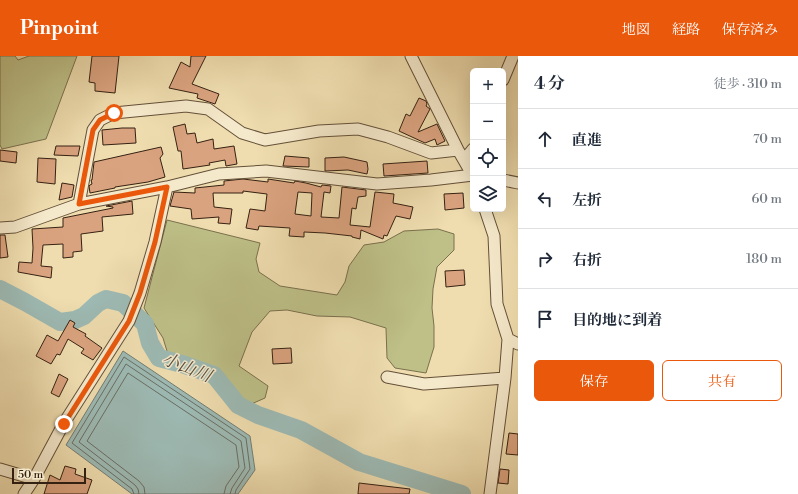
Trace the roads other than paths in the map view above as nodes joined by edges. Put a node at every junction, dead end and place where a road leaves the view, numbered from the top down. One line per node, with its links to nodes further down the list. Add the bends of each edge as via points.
1 (411, 56): 4 (street)
2 (512, 56): 3 (street)
3 (506, 72)
4 (458, 150): 6 (street); 12 (street, via 431,153 388,136 358,129 319,131 265,140 242,133 208,109 186,106 114,113 100,120 93,130)
5 (470, 153): 6 (street)
6 (464, 160): 7 (street)
7 (470, 170)
8 (470, 175): 11 (street, via 377,184 266,171 219,174)
9 (506, 181): 10 (street)
10 (518, 183)
11 (167, 187): 12 (street); 19 (street, via 155,242 130,319 64,424)
12 (79, 204): 14 (street, via 15,226)
13 (486, 212): 15 (street, via 494,236 497,304)
14 (0, 228)
15 (513, 342): 17 (street)
16 (387, 377): 17 (street, via 424,384)
17 (505, 378): 21 (street)
18 (0, 469): 19 (street)
19 (34, 479): 20 (street)
20 (24, 494)
21 (490, 494)

